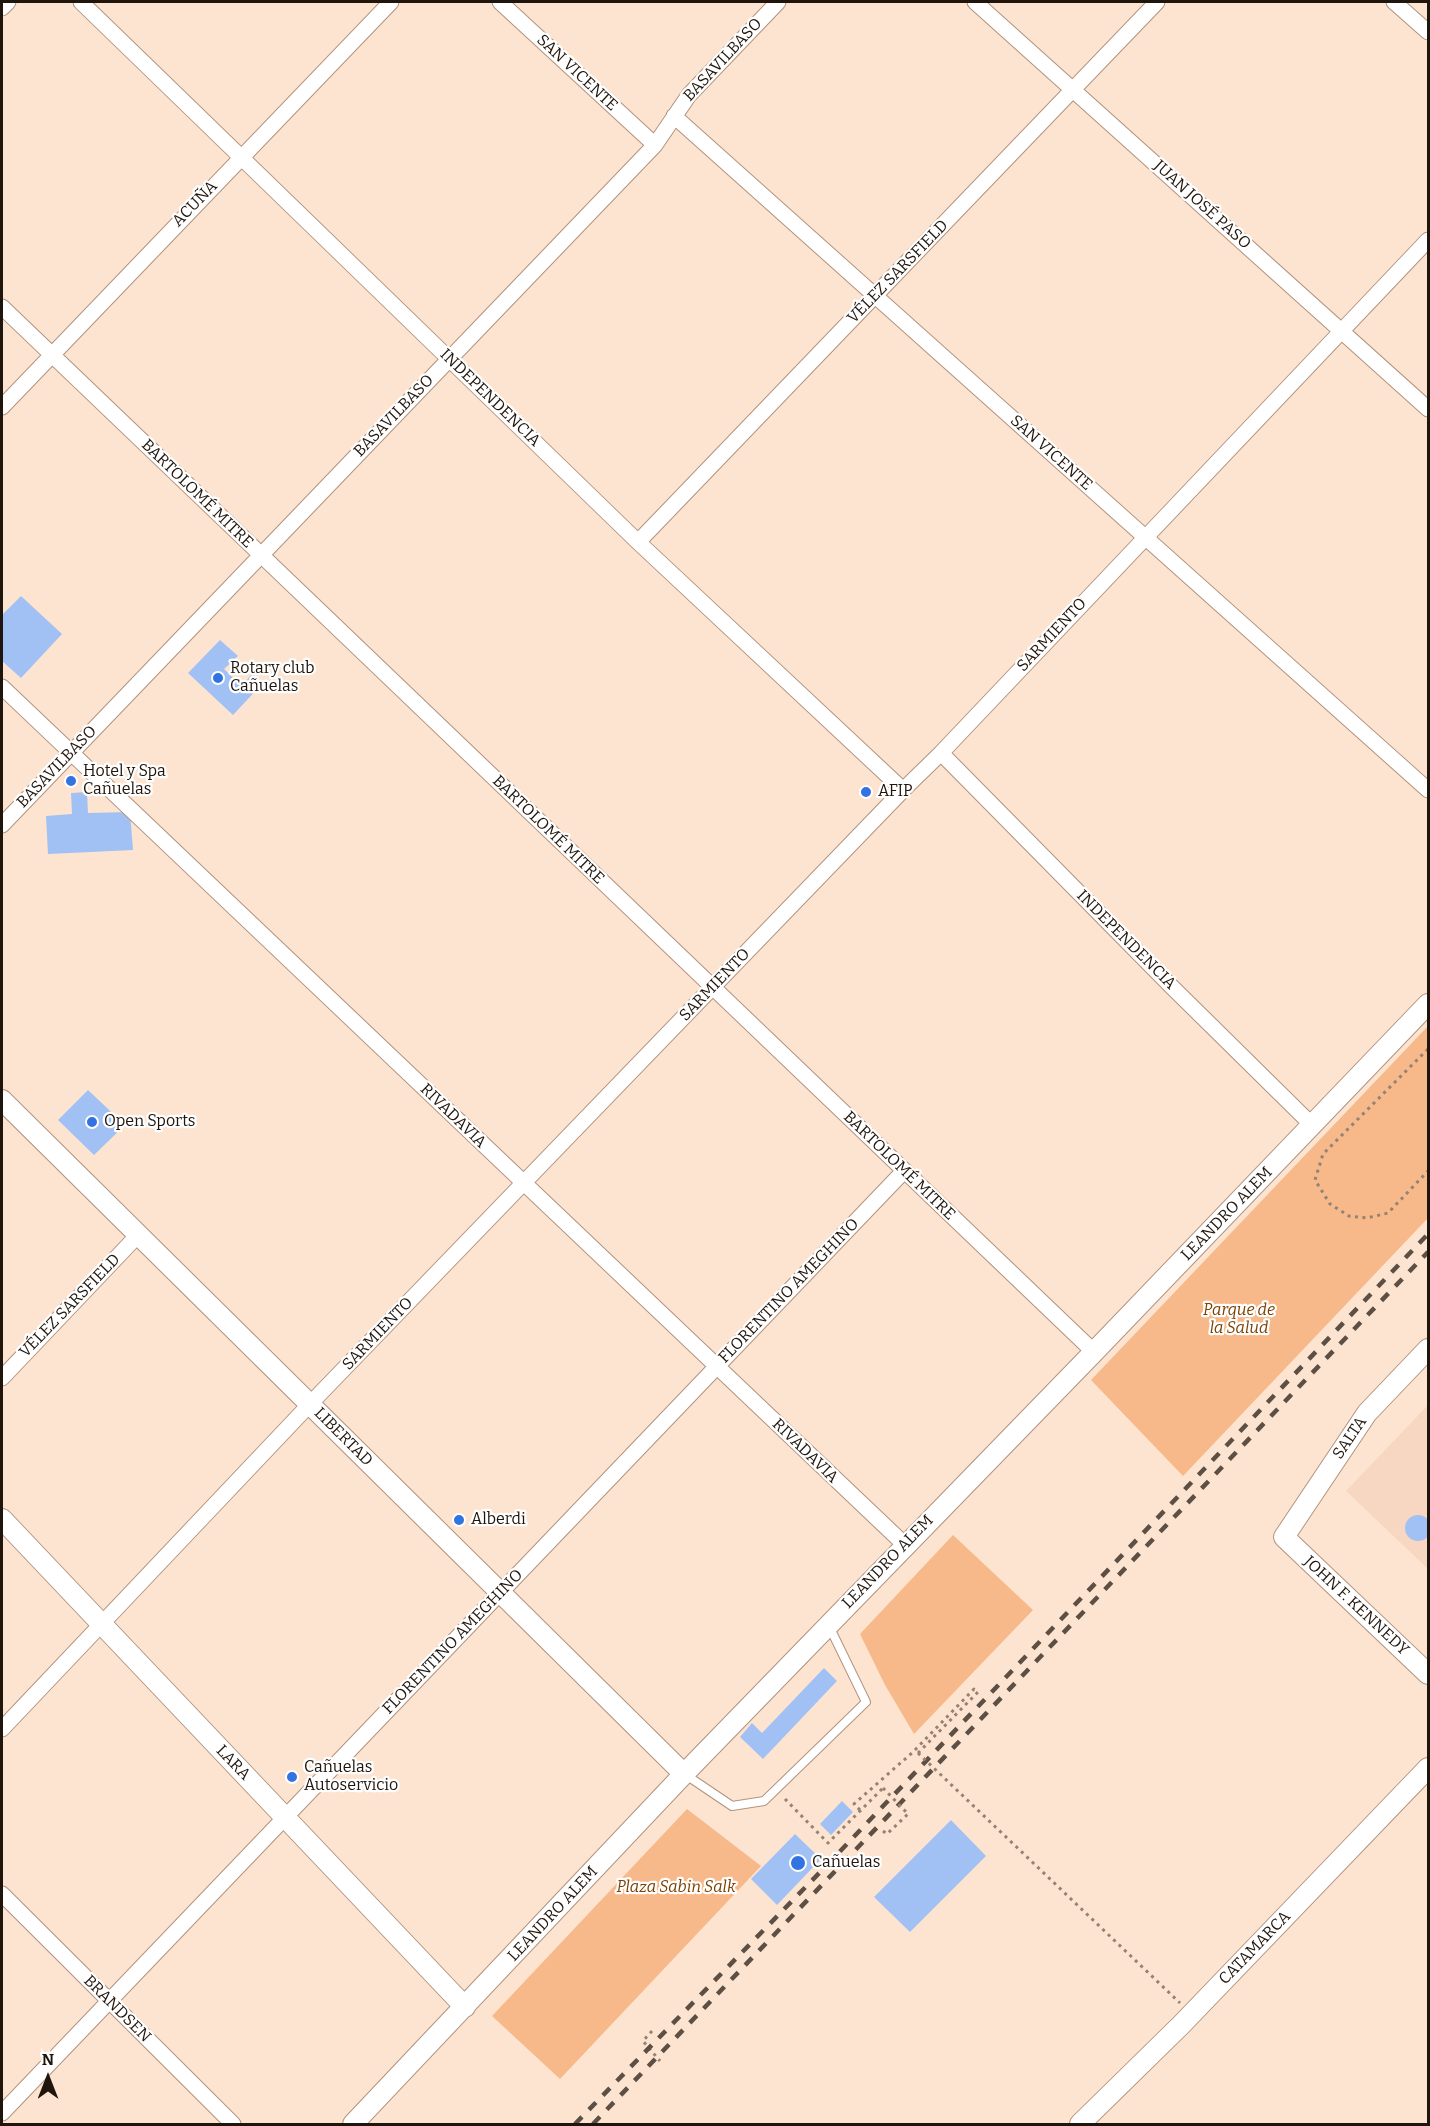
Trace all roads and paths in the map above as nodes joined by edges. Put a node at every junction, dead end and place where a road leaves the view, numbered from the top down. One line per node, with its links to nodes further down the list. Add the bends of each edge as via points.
1 (8, 2): 9 (street)
2 (81, 2): 14 (street, INDEPENDENCIA)
3 (391, 2): 14 (street, ACUÑA)
4 (500, 2): 13 (street, SAN VICENTE)
5 (778, 2): 12 (street, BASAVILBASO, via 689,95)
6 (975, 2): 11 (street, JUAN JOSÉ PASO)
7 (1156, 2): 11 (street, VÉLEZ SARSFIELD)
8 (1395, 2): 10 (street)
9 (2, 8)
10 (1428, 32)
11 (1072, 89): 16 (street, VÉLEZ SARSFIELD); 18 (street, JUAN JOSÉ PASO)
12 (674, 116): 13 (street, BASAVILBASO); 16 (street, SAN VICENTE)
13 (655, 145): 20 (street, BASAVILBASO)
14 (241, 156): 19 (street, ACUÑA); 20 (street, INDEPENDENCIA)
15 (1428, 240): 18 (street, SARMIENTO)
16 (875, 296): 23 (street, SAN VICENTE); 24 (street, VÉLEZ SARSFIELD)
17 (2, 307): 19 (street, BARTOLOMÉ MITRE)
18 (1341, 331): 22 (street, JUAN JOSÉ PASO); 23 (street, SARMIENTO)
19 (51, 355): 21 (street, ACUÑA); 25 (street, BARTOLOMÉ MITRE)
20 (450, 358): 24 (street, INDEPENDENCIA); 25 (street, BASAVILBASO)
21 (2, 407)
22 (1428, 409)
23 (1145, 537): 28 (street, SARMIENTO); 30 (street, SAN VICENTE)
24 (639, 542): 29 (street, INDEPENDENCIA)
25 (261, 555): 27 (street, BASAVILBASO); 32 (street, BARTOLOMÉ MITRE)
26 (2, 687): 27 (street, RIVADAVIA)
27 (71, 753): 31 (street, BASAVILBASO); 39 (street, RIVADAVIA)
28 (941, 753): 29 (street, SARMIENTO); 36 (street, INDEPENDENCIA)
29 (903, 790): 32 (street, SARMIENTO)
30 (1428, 790)
31 (2, 825)
32 (713, 987): 37 (street, BARTOLOMÉ MITRE); 39 (street, SARMIENTO)
33 (1428, 1004): 36 (street, LEANDRO ALEM)
34 (1428, 1049): 38 (path, via 1323,1154 1316,1180 1330,1204 1349,1216 1367,1218 1388,1213)
35 (2, 1100): 40 (street, LIBERTAD)
36 (1312, 1125): 42 (street, LEANDRO ALEM)
37 (904, 1171): 42 (street, BARTOLOMÉ MITRE); 43 (street, FLORENTINO AMEGHINO)
38 (1428, 1171)
39 (524, 1183): 43 (street, RIVADAVIA); 45 (street, SARMIENTO)
40 (139, 1234): 44 (street, VÉLEZ SARSFIELD); 45 (street, LIBERTAD)
41 (1428, 1349): 47 (street, SALTA, via 1367,1413)
42 (1094, 1352): 48 (street, LEANDRO ALEM)
43 (717, 1366): 48 (street, RIVADAVIA); 49 (street, FLORENTINO AMEGHINO)
44 (2, 1378)
45 (310, 1404): 49 (street, LIBERTAD); 50 (street, SARMIENTO)
46 (2, 1519): 50 (street, LARA)
47 (1284, 1537): 52 (street, JOHN F. KENNEDY)
48 (905, 1545): 51 (street, LEANDRO ALEM)
49 (500, 1592): 55 (street, LIBERTAD); 58 (street, FLORENTINO AMEGHINO)
50 (102, 1624): 53 (street, SARMIENTO); 58 (street, LARA)
51 (828, 1625): 55 (street, LEANDRO ALEM); 56 (lane, via 866,1702)
52 (1428, 1674)
53 (2, 1729)
54 (1428, 1768): 69 (street, CATAMARCA)
55 (684, 1774): 56 (lane, via 732,1806 764,1801); 63 (street, LEANDRO ALEM)
56 (776, 1789): 57 (path, via 828,1843)
57 (860, 1810): 59 (path, bridge, via 883,1788 908,1814 887,1834); 62 (path, bridge, via 854,1804 913,1752 974,1689 978,1692 918,1753)
58 (285, 1817): 61 (street, FLORENTINO AMEGHINO); 63 (street, LARA)
59 (883, 1831)
60 (2, 1894): 61 (street, BRANDSEN)
61 (109, 2001): 66 (street, FLORENTINO AMEGHINO); 67 (street, BRANDSEN)
62 (1180, 2003)
63 (465, 2007): 68 (street, LEANDRO ALEM)
64 (652, 2031): 65 (path, via 642,2041)
65 (660, 2061)
66 (2, 2113)
67 (233, 2124)
68 (353, 2124)
69 (1080, 2124)

